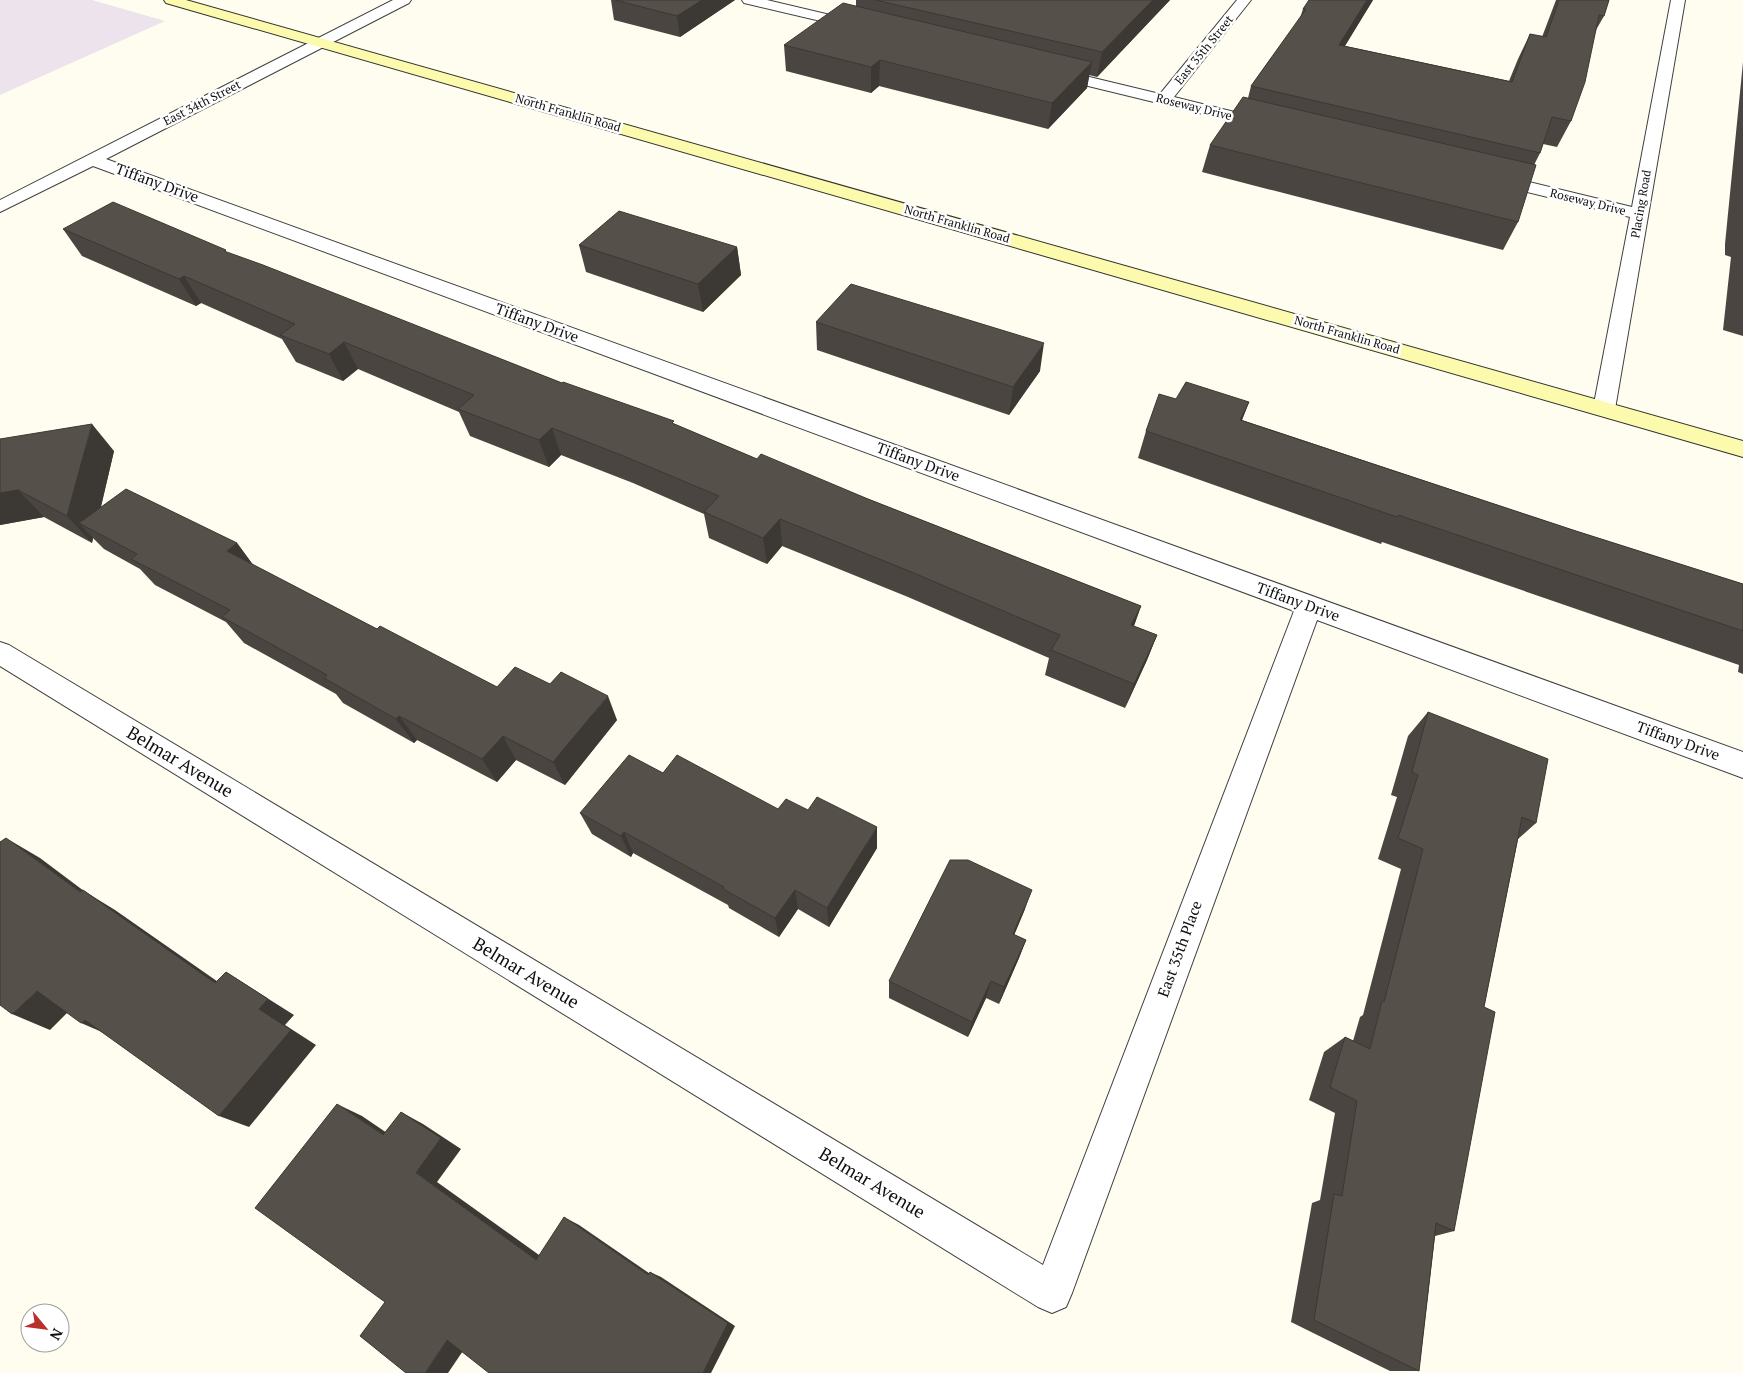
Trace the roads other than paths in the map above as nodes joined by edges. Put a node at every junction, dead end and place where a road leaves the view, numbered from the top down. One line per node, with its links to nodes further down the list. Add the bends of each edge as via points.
1 (171, 0): 9 (main road, North Franklin Road)
2 (404, 0): 9 (street, East 34th Street)
3 (749, 0): 7 (street)
4 (813, 0): 7 (street)
5 (1244, 0): 11 (street, East 35th Street)
6 (1678, 0): 16 (street, Placing Road)
7 (797, 11): 8 (street)
8 (874, 30)
9 (321, 43): 13 (street, East 34th Street); 17 (main road, North Franklin Road)
10 (1038, 69): 11 (street, Roseway Drive)
11 (1164, 100): 12 (street, Roseway Drive)
12 (1280, 128)
13 (92, 160): 15 (street, East 34th Street); 19 (street, Tiffany Drive)
14 (1474, 174): 16 (street, Roseway Drive)
15 (0, 207)
16 (1639, 214): 17 (street, Placing Road)
17 (1604, 409): 18 (main road, North Franklin Road)
18 (1743, 450)
19 (1309, 606): 21 (street, Tiffany Drive); 22 (street, East 35th Place)
20 (0, 653): 22 (street, Belmar Avenue)
21 (1743, 765)
22 (1052, 1293)

